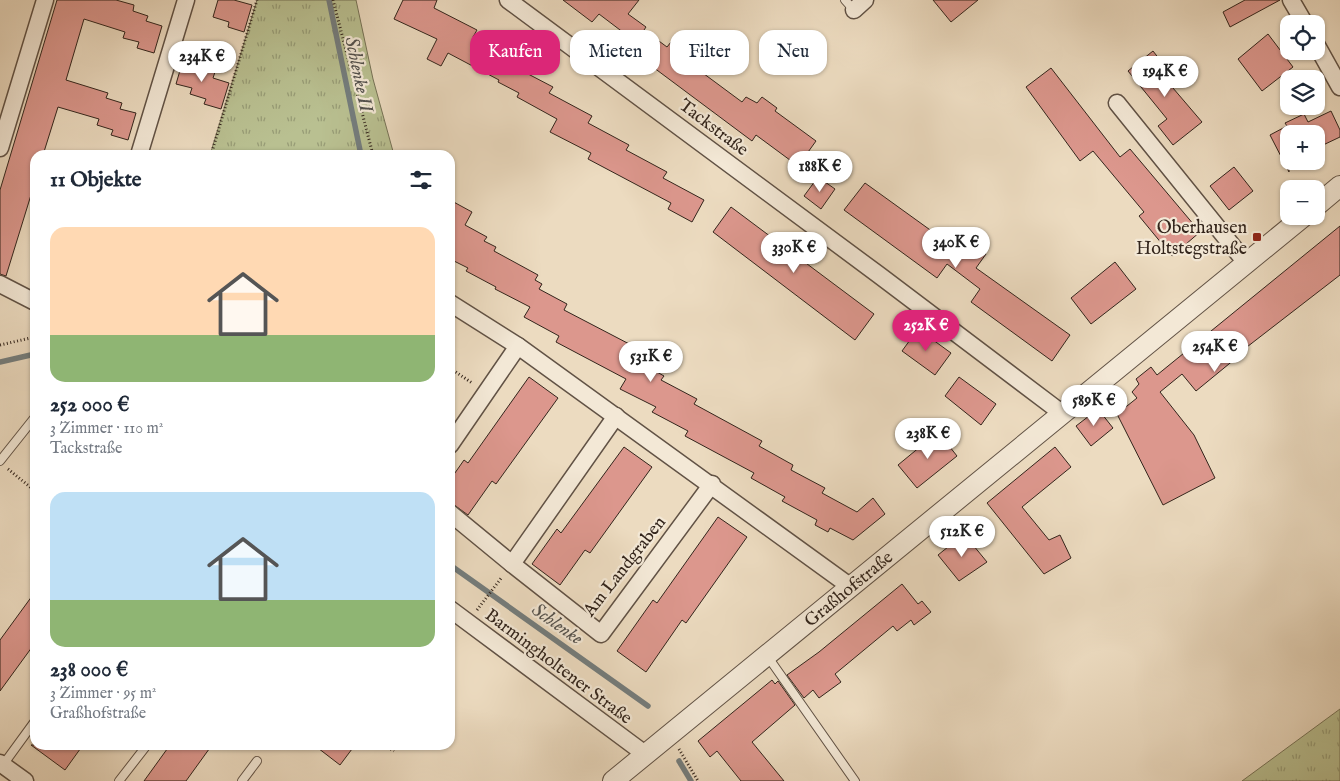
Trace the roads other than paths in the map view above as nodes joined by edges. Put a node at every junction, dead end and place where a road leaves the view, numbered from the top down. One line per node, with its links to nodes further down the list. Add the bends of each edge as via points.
1 (45, 0): 9 (street)
2 (186, 0): 10 (street)
3 (508, 0): 19 (street, Tackstraße)
4 (1292, 0): 5 (street)
5 (1300, 15)
6 (1325, 60): 7 (street)
7 (1340, 87)
8 (1117, 103): 14 (street)
9 (0, 148)
10 (141, 150)
11 (1340, 186): 12 (street)
12 (1325, 198)
13 (1293, 225): 14 (street, Graßhofstraße)
14 (1246, 264): 19 (street, Graßhofstraße)
15 (0, 284): 16 (street)
16 (30, 299)
17 (455, 306): 18 (street)
18 (518, 346): 20 (street); 22 (street)
19 (1063, 414): 27 (street, Graßhofstraße)
20 (616, 416): 24 (street); 26 (street)
21 (30, 423): 23 (lane)
22 (455, 438)
23 (0, 461)
24 (712, 484): 26 (street, Am Landgraben, via 601,634); 27 (street)
25 (455, 518): 26 (street, Am Landgraben)
26 (507, 570)
27 (851, 587): 29 (street, Graßhofstraße)
28 (455, 613): 32 (street, Barmingholtener Straße)
29 (767, 655): 32 (street, Graßhofstraße); 39 (lane)
30 (30, 728): 34 (lane)
31 (143, 750): 36 (lane)
32 (644, 754): 38 (street, Graßhofstraße)
33 (257, 761): 37 (lane)
34 (1, 764): 35 (street)
35 (25, 781)
36 (119, 781)
37 (242, 781)
38 (613, 781)
39 (855, 781)

